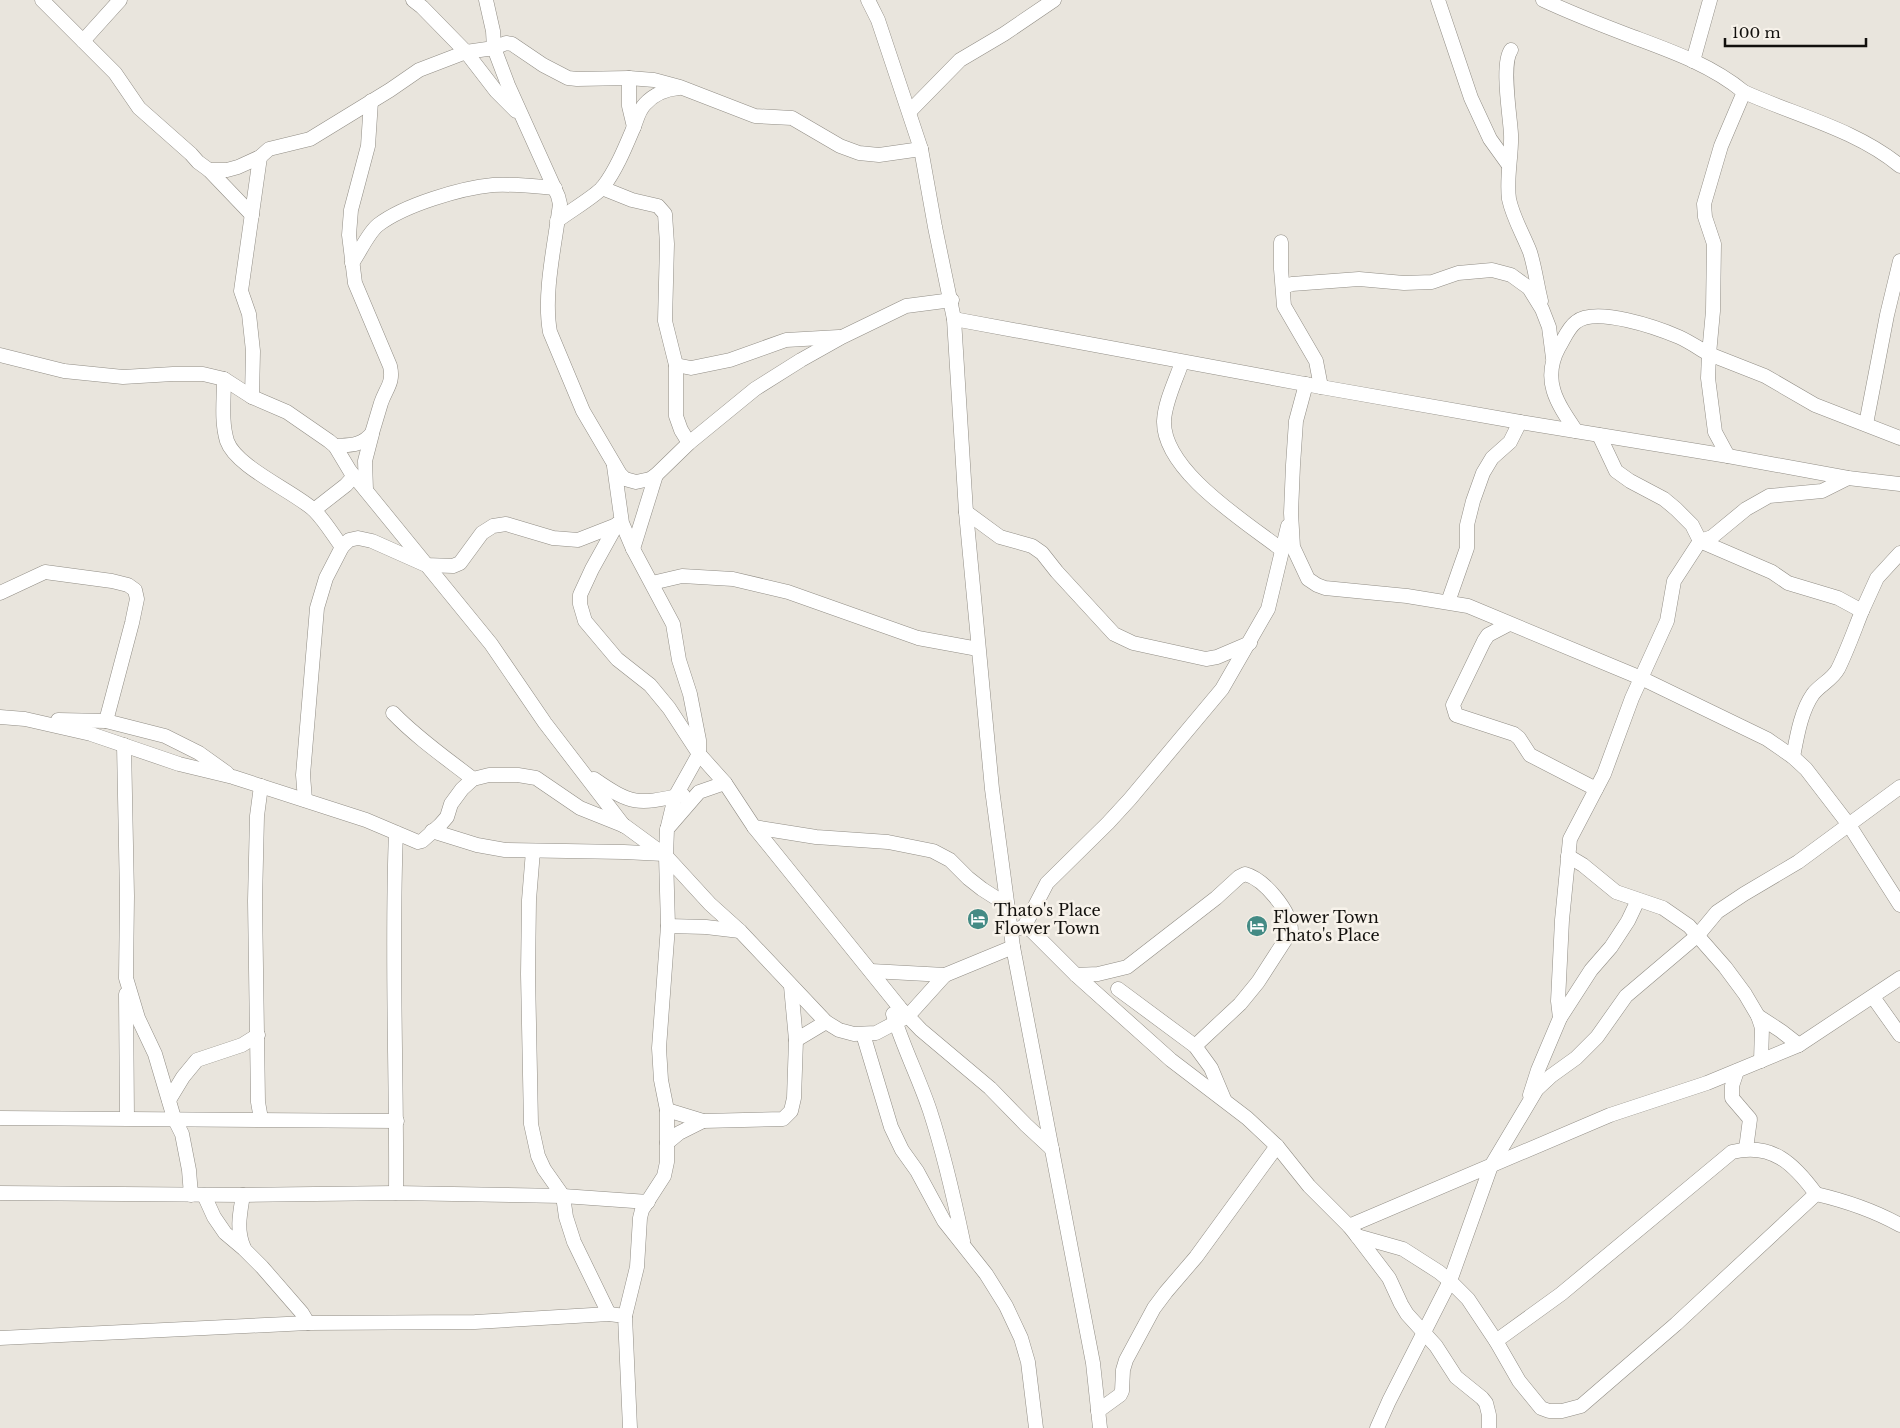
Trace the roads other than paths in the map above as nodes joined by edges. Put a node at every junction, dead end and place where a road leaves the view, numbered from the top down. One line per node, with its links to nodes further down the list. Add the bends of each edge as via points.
1 (42, 0): 10 (street)
2 (120, 0): 10 (street)
3 (413, 0): 13 (street)
4 (486, 0): 11 (street)
5 (868, 0): 19 (street)
6 (1054, 0): 19 (street, via 960,60)
7 (1438, 0): 24 (street, via 1470,98 1490,139)
8 (1543, 0): 14 (street)
9 (1710, 0): 14 (street)
10 (83, 41): 26 (street, via 115,73 140,108)
11 (494, 48): 13 (street); 15 (street, via 512,44 568,78); 20 (street)
12 (1511, 50): 24 (street, via 1507,96 1511,148)
13 (466, 52): 18 (street, via 419,70); 20 (street, via 496,91)
14 (1693, 61): 17 (street, via 1730,80)
15 (629, 78): 16 (street); 21 (street)
16 (680, 87): 21 (street, via 659,94 644,104); 22 (street, via 755,116 792,118 840,146 859,153 879,155)
17 (1744, 92): 25 (street, via 1831,127 1885,154); 39 (street, via 1721,146 1704,204 1714,244)
18 (371, 102): 23 (street, via 310,139 269,149); 33 (street, via 368,146 351,210)
19 (910, 111): 22 (street)
20 (522, 117): 27 (street)
21 (634, 128): 28 (street)
22 (921, 149): 35 (street)
23 (260, 157): 26 (street, via 238,168); 29 (street)
24 (1508, 164): 36 (street, via 1509,198 1517,226 1530,251)
25 (1900, 166)
26 (210, 170): 29 (street)
27 (555, 188): 30 (street, via 560,204); 33 (street, via 493,185 457,192 408,208 378,225)
28 (602, 188): 30 (street); 43 (street, via 658,206 665,214 665,321)
29 (252, 215): 47 (street, via 241,291 249,314 253,350)
30 (557, 221): 57 (street, via 548,311 550,332 583,411)
31 (1281, 242): 34 (street)
32 (1900, 261): 49 (street)
33 (352, 263): 51 (street, via 355,283 392,373)
34 (1283, 287): 36 (street, via 1360,279 1432,282 1458,273 1492,270 1511,275 1528,288); 46 (street, via 1284,306 1316,361)
35 (952, 300): 37 (street); 38 (street, via 906,306)
36 (1542, 309): 41 (street, via 1549,327)
37 (954, 319): 42 (street); 64 (street)
38 (842, 337): 43 (street, via 786,340 720,362 691,368); 54 (street, via 755,389)
39 (1709, 354): 41 (street, via 1644,324 1609,316 1577,320); 49 (street, via 1765,376 1815,405); 56 (street, via 1708,378 1715,432)
40 (0, 355): 44 (street, via 64,371 123,377 203,374)
41 (1553, 358): 50 (street, via 1551,384 1560,408)
42 (1182, 362): 45 (street); 70 (street, via 1165,409 1164,430 1172,452 1198,486)
43 (676, 365): 54 (street, via 676,416)
44 (224, 379): 47 (street); 63 (street, via 223,419 228,442 241,459)
45 (1306, 384): 46 (street); 65 (street, via 1296,421)
46 (1321, 387): 48 (street)
47 (252, 397): 55 (street, via 287,412)
48 (1520, 422): 50 (street); 75 (street, via 1510,442 1492,458 1483,473 1466,525 1467,548)
49 (1866, 424): 53 (street)
50 (1576, 431): 52 (street)
51 (372, 433): 55 (street, via 359,444); 62 (street, via 365,460)
52 (1599, 435): 56 (street); 67 (street, via 1616,471 1664,499 1692,525)
53 (1900, 438)
54 (689, 443): 58 (street)
55 (335, 446): 59 (street)
56 (1728, 456): 60 (street)
57 (614, 465): 58 (street, via 625,479 636,482); 66 (street)
58 (656, 475): 69 (street)
59 (354, 476): 62 (street); 63 (street)
60 (1848, 478): 61 (street); 67 (street, via 1822,491 1768,496 1746,509 1712,537)
61 (1900, 484)
62 (366, 490): 72 (street)
63 (314, 510): 68 (street)
64 (966, 512): 78 (street, via 1000,537 1032,546 1042,553 1122,639 1206,659); 79 (street)
65 (1291, 513): 70 (street); 75 (street, via 1294,547 1308,579 1317,585)
66 (619, 523): 69 (street); 72 (street, via 578,540 553,538 506,524 493,526 482,533 460,563 453,566); 86 (street, via 580,594 585,621 616,659 650,684)
67 (1700, 541): 76 (street, via 1772,572 1788,583 1838,598); 80 (street, via 1674,581 1667,621)
68 (342, 547): 72 (street, via 349,540 358,538 372,541); 97 (street, via 326,578 318,608 303,775)
69 (633, 549): 73 (street)
70 (1282, 550): 78 (street, via 1268,609)
71 (1900, 553): 76 (street, via 1877,578)
72 (426, 565): 88 (street, via 491,644)
73 (652, 583): 79 (street, via 682,576 732,579 788,592 918,638); 86 (street, via 673,624 697,726)
74 (0, 593): 84 (street, via 45,572 128,584 135,590 137,598 132,623)
75 (1448, 602): 77 (street, via 1468,606)
76 (1862, 612): 87 (street, via 1837,671 1813,694)
77 (1509, 624): 80 (street); 94 (street, via 1488,635 1484,641 1453,705 1456,715 1514,734 1530,755)
78 (1250, 643): 111 (street, via 1222,689 1108,823 1047,882)
79 (978, 649): 108 (street)
80 (1641, 678): 87 (street, via 1767,739); 94 (street)
81 (393, 713): 90 (street)
82 (0, 717): 83 (street)
83 (25, 719): 84 (street); 85 (street)
84 (106, 721): 89 (street, via 165,736 199,753)
85 (124, 745): 89 (street, via 179,764); 119 (street)
86 (699, 754): 91 (street); 96 (street)
87 (1793, 757): 98 (street)
88 (584, 773): 96 (street, via 628,800 643,802); 99 (street)
89 (233, 777): 92 (street)
90 (473, 779): 99 (street, via 489,775 536,778 580,808); 102 (street, via 451,804 447,817)
91 (725, 783): 95 (street); 100 (street)
92 (261, 786): 97 (street); 132 (street, via 255,901)
93 (1900, 786): 98 (street)
94 (1596, 789): 106 (street, via 1570,839)
95 (699, 792): 96 (street); 101 (street)
96 (675, 797): 101 (street)
97 (305, 800): 103 (street)
98 (1849, 825): 109 (street); 113 (street, via 1798,862 1717,912)
99 (625, 826): 105 (street)
100 (754, 827): 108 (street, via 816,837 888,842 933,851 950,860 982,889); 116 (street)
101 (667, 829): 105 (street)
102 (432, 831): 103 (street, via 418,842); 104 (street, via 477,845)
103 (396, 833): 147 (street, via 393,900)
104 (533, 851): 105 (street); 159 (street, via 528,974 531,1124 538,1156)
105 (665, 855): 110 (street); 112 (street)
106 (1568, 856): 107 (street, via 1616,892); 128 (street, via 1562,920)
107 (1638, 900): 113 (street, via 1663,908); 128 (street, via 1611,947 1577,990)
108 (1007, 905): 111 (street)
109 (1900, 905)
110 (668, 926): 112 (street); 141 (street, via 659,1048)
111 (1017, 928): 114 (street); 118 (street, via 1038,936)
112 (740, 931): 121 (street)
113 (1698, 935): 127 (street, via 1745,994); 142 (street, via 1626,996 1597,1037 1537,1089)
114 (1013, 947): 117 (street); 151 (street)
115 (1127, 967): 118 (street); 123 (street); 136 (street, via 1245,874 1260,882 1274,896 1286,914 1291,930 1240,1004)
116 (871, 972): 117 (street); 122 (street)
117 (945, 974): 126 (street)
118 (1076, 975): 125 (street)
119 (126, 978): 140 (street); 144 (street)
120 (1900, 978): 124 (street)
121 (791, 986): 129 (street); 134 (street)
122 (885, 988): 126 (street); 130 (street)
123 (1118, 988): 125 (street); 136 (street)
124 (1872, 997): 133 (street); 135 (street)
125 (1115, 1010): 139 (street, via 1170,1060)
126 (908, 1016): 130 (street); 151 (street, via 990,1088)
127 (1758, 1016): 135 (street); 137 (street, via 1762,1028)
128 (1560, 1018): 142 (street)
129 (826, 1022): 131 (street, via 839,1030); 134 (street)
130 (895, 1023): 131 (street, via 876,1033); 163 (street, via 931,1112)
131 (862, 1034): 163 (street, via 891,1127 902,1150 944,1221)
132 (258, 1035): 140 (street, via 242,1045 197,1060); 146 (street)
133 (1900, 1035)
134 (796, 1040): 148 (street, via 794,1098 791,1111 783,1119)
135 (1799, 1045): 137 (street)
136 (1196, 1046): 139 (street, via 1211,1068)
137 (1761, 1061): 138 (street)
138 (1737, 1071): 152 (street, via 1732,1098 1750,1119); 153 (street, via 1610,1115)
139 (1224, 1099): 150 (street)
140 (169, 1100): 145 (street)
141 (667, 1110): 148 (street); 149 (street)
142 (1524, 1112): 153 (street)
143 (0, 1118): 144 (street)
144 (128, 1118): 145 (street)
145 (174, 1118): 146 (street); 157 (street, via 182,1134)
146 (261, 1119): 147 (street)
147 (397, 1121): 155 (street)
148 (703, 1121): 149 (street)
149 (667, 1143): 160 (street, via 664,1176)
150 (1278, 1146): 162 (street, via 1308,1186); 172 (street, via 1154,1308 1126,1360 1120,1395)
151 (1052, 1149): 172 (street, via 1093,1363)
152 (1746, 1149): 156 (street, via 1778,1156 1799,1171); 171 (street, via 1732,1152 1561,1294)
153 (1491, 1166): 162 (street); 165 (street)
154 (0, 1193): 157 (street)
155 (396, 1193): 158 (street); 159 (street)
156 (1816, 1194): 161 (street, via 1850,1202); 171 (street, via 1676,1324 1580,1406 1562,1411 1541,1408 1519,1381)
157 (198, 1195): 158 (street); 164 (street, via 225,1233)
158 (243, 1195): 164 (street, via 239,1238)
159 (563, 1196): 160 (street); 166 (street, via 574,1242)
160 (648, 1202): 167 (street, via 640,1218 637,1267)
161 (1900, 1225)
162 (1353, 1231): 165 (street, via 1403,1249); 169 (street, via 1389,1278 1407,1314)
163 (963, 1242): 174 (street, via 1006,1306 1021,1338 1028,1362)
164 (244, 1249): 168 (street)
165 (1450, 1281): 169 (street); 171 (street, via 1468,1299)
166 (609, 1314): 167 (street); 168 (street, via 475,1322)
167 (625, 1316): 173 (street)
168 (308, 1323): 170 (street)
169 (1423, 1332): 176 (street); 177 (street, via 1456,1377 1486,1403)
170 (0, 1338)
171 (1496, 1340)
172 (1098, 1411): 175 (street)
173 (630, 1427)
174 (1036, 1428)
175 (1100, 1428)
176 (1377, 1428)
177 (1489, 1428)

